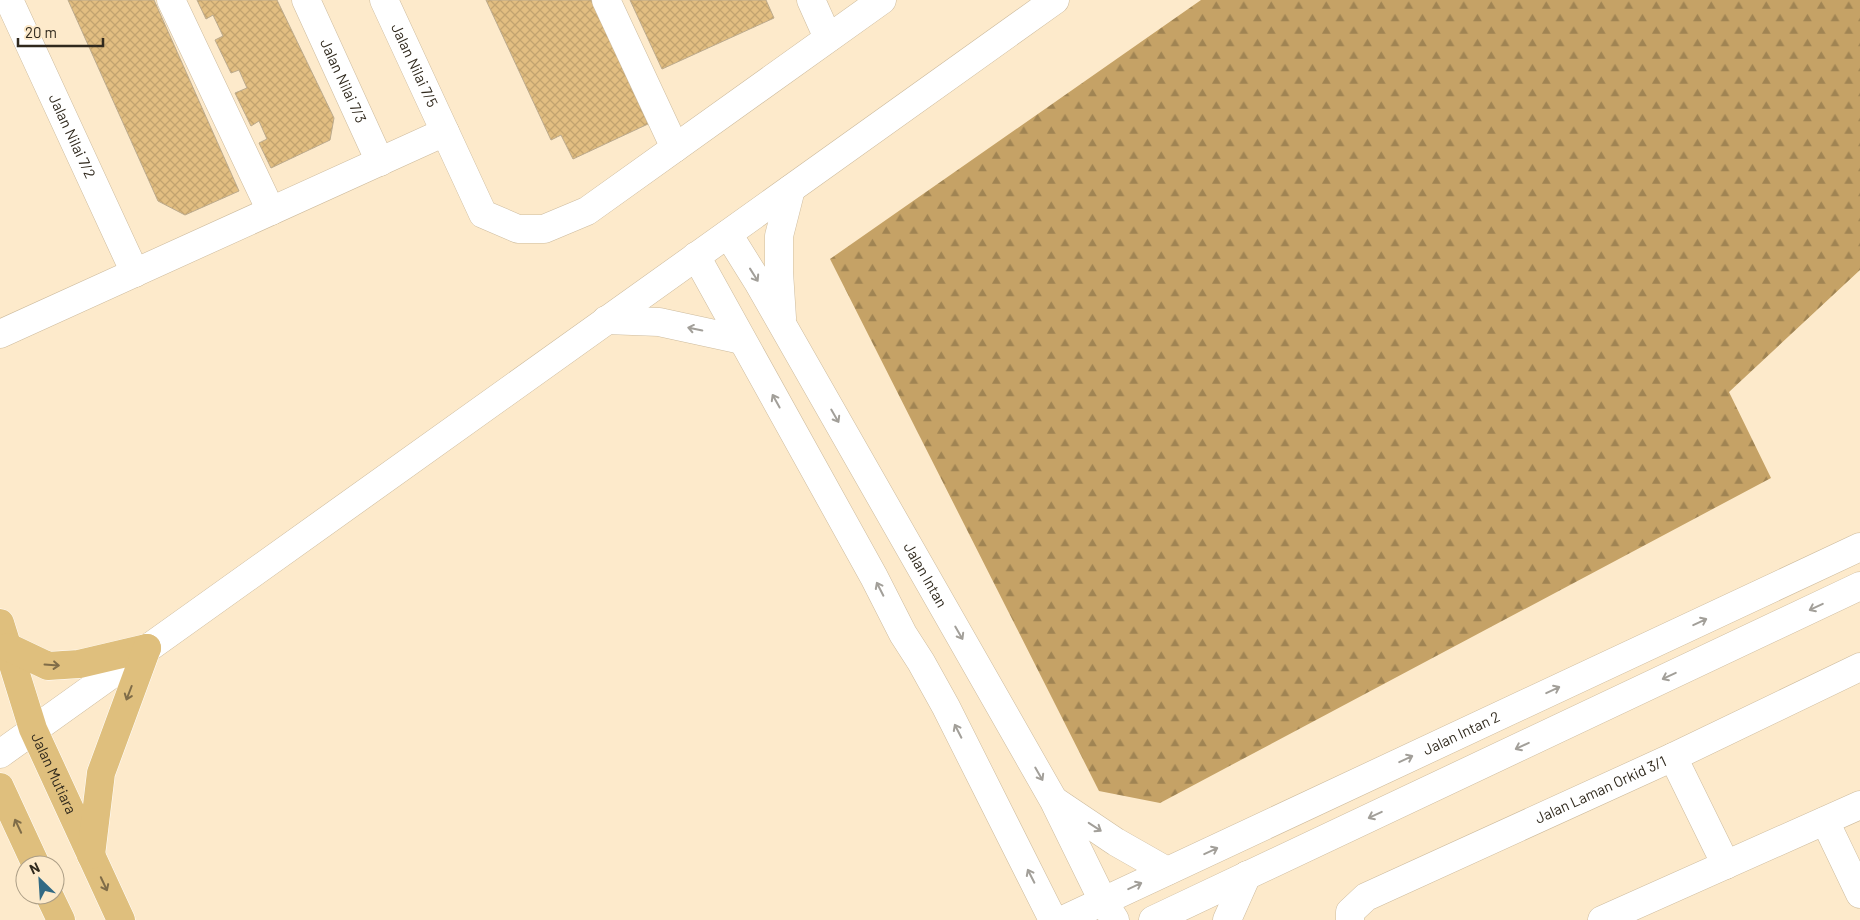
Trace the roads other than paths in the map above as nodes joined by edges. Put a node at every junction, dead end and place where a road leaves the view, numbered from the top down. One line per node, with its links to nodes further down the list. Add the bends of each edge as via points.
1 (8, 0): 17 (street, Jalan Nilai 7/2)
2 (171, 0): 14 (street)
3 (306, 0): 12 (street, Jalan Nilai 7/3)
4 (384, 0): 10 (street, Jalan Nilai 7/5)
5 (606, 0): 11 (street)
6 (811, 0): 9 (street)
7 (882, 0): 9 (street, Jalan Nilai 7/5)
8 (1055, 0): 13 (street)
9 (828, 38): 11 (street, Jalan Nilai 7/5)
10 (445, 132): 11 (street, Jalan Nilai 7/5, via 483,214 518,229 544,229 587,211); 12 (street)
11 (675, 148)
12 (380, 162): 14 (street)
13 (791, 189): 15 (street); 19 (street, via 779,236)
14 (271, 211): 17 (street)
15 (728, 234): 16 (street); 19 (street, Jalan Intan, one-way to 19)
16 (696, 256): 18 (street); 21 (street)
17 (135, 273): 20 (street)
18 (606, 320): 21 (street, one-way to 18, via 659,322); 25 (street)
19 (783, 327): 31 (street, Jalan Intan, one-way to 31)
20 (0, 334)
21 (742, 340): 44 (street, one-way to 21, via 946,707)
22 (1860, 547): 37 (street, Jalan Intan 2, one-way to 22)
23 (1860, 586): 38 (street, one-way to 38)
24 (4, 635): 25 (main road, one-way to 25, via 48,666 79,664); 27 (main road, Jalan Mutiara)
25 (147, 648): 27 (street); 35 (main road, one-way to 35, via 101,773)
26 (1860, 667): 29 (street, Jalan Laman Orkid 3/1)
27 (33, 729): 28 (street); 35 (main road, Jalan Mutiara)
28 (0, 754)
29 (1673, 756): 36 (street); 48 (street, Jalan Laman Orkid 3/1, via 1366,897 1350,912)
30 (0, 787): 34 (main road, one-way to 30)
31 (1054, 800): 37 (street, one-way to 37, via 1116,842); 41 (street, Jalan Intan)
32 (1860, 805): 33 (street)
33 (1825, 820): 36 (street); 39 (street)
34 (31, 855)
35 (91, 855): 43 (main road, Jalan Mutiara, one-way to 43)
36 (1726, 865): 49 (street)
37 (1167, 871): 41 (street, Jalan Intan 2, one-way to 37)
38 (1246, 875): 46 (street); 47 (street)
39 (1860, 894)
40 (54, 905): 42 (main road)
41 (1109, 911): 45 (street, Jalan Intan 2)
42 (61, 920)
43 (121, 920)
44 (1053, 920)
45 (1063, 920)
46 (1153, 920)
47 (1226, 920)
48 (1350, 920)
49 (1602, 920)

